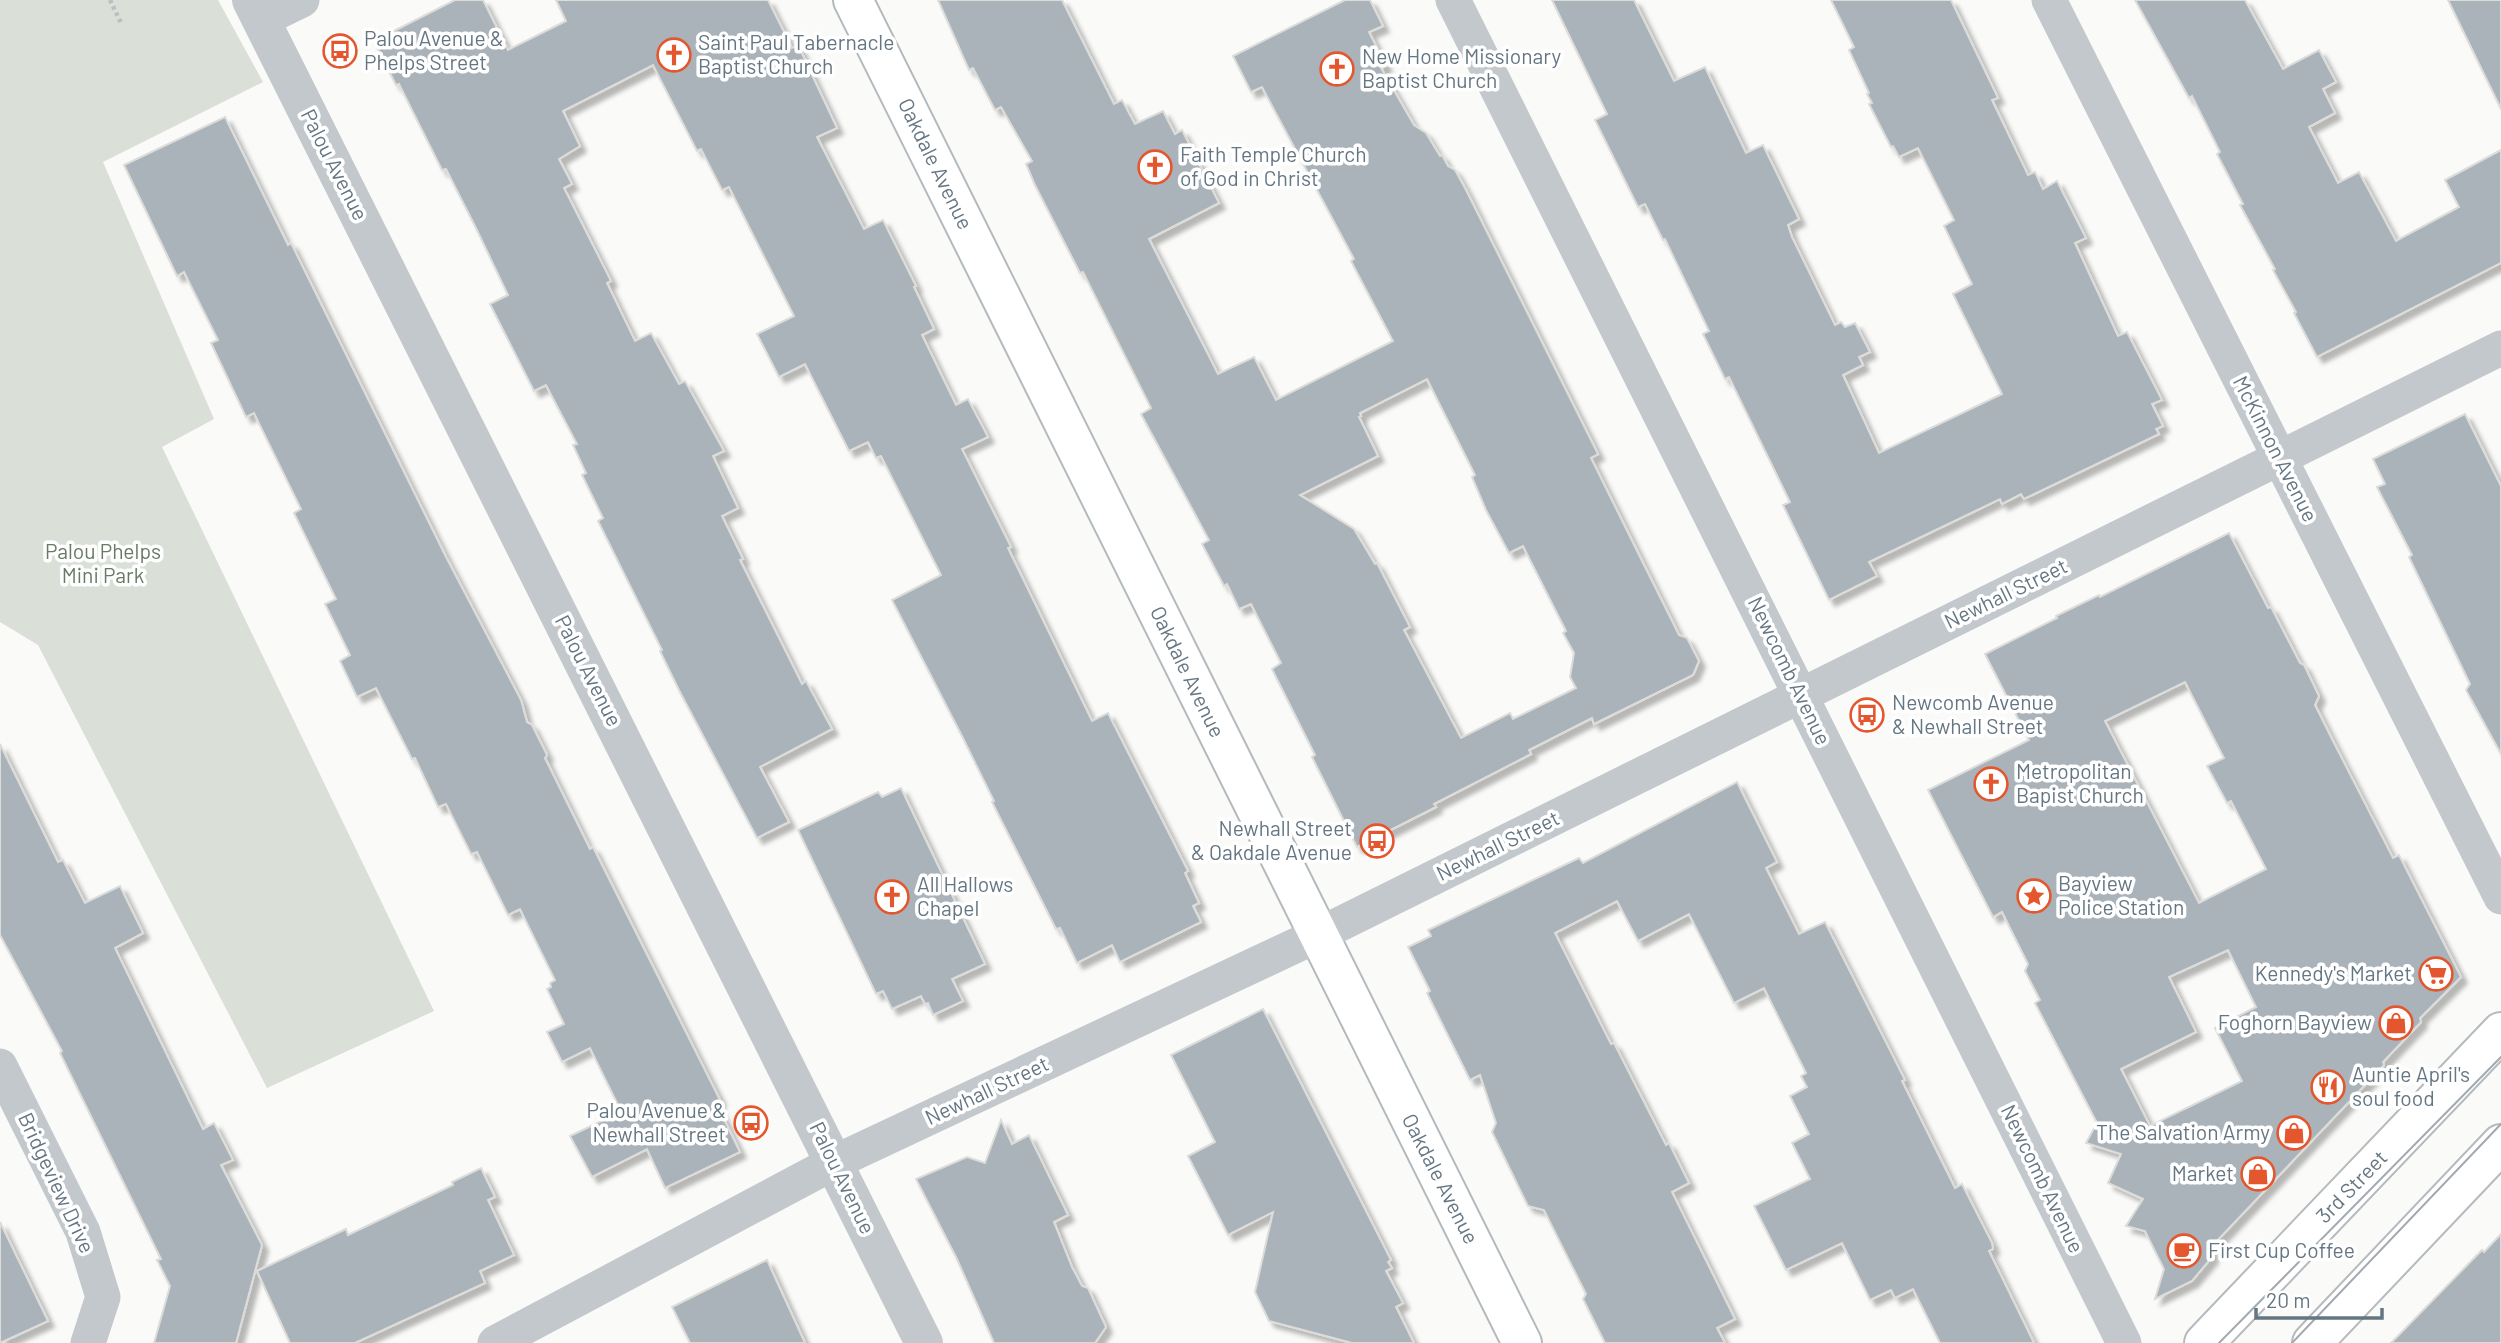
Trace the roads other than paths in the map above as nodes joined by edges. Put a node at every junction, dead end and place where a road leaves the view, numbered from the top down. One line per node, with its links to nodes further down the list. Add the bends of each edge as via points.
1 (302, 0): 5 (street)
2 (853, 0): 10 (main road, Oakdale Avenue)
3 (1453, 0): 8 (street, Newcomb Avenue)
4 (2049, 0): 7 (street, McKinnon Avenue)
5 (256, 10): 14 (street, Palou Avenue)
6 (2501, 348): 7 (street, Newhall Street)
7 (2280, 459): 8 (street, Newhall Street); 9 (street, McKinnon Avenue)
8 (1801, 695): 10 (street, Newhall Street); 19 (street, Newcomb Avenue)
9 (2501, 897)
10 (1318, 935): 14 (street, Newhall Street); 18 (main road, Oakdale Avenue)
11 (2501, 1032): 20 (main road, 3rd Street)
12 (0, 1066): 15 (street, Bridgeview Drive, via 83,1232 103,1297)
13 (2501, 1144): 21 (main road)
14 (835, 1163): 16 (street, Newhall Street); 17 (street, Palou Avenue)
15 (88, 1343)
16 (495, 1343)
17 (924, 1343)
18 (1522, 1343)
19 (2124, 1343)
20 (2204, 1343)
21 (2312, 1343)

